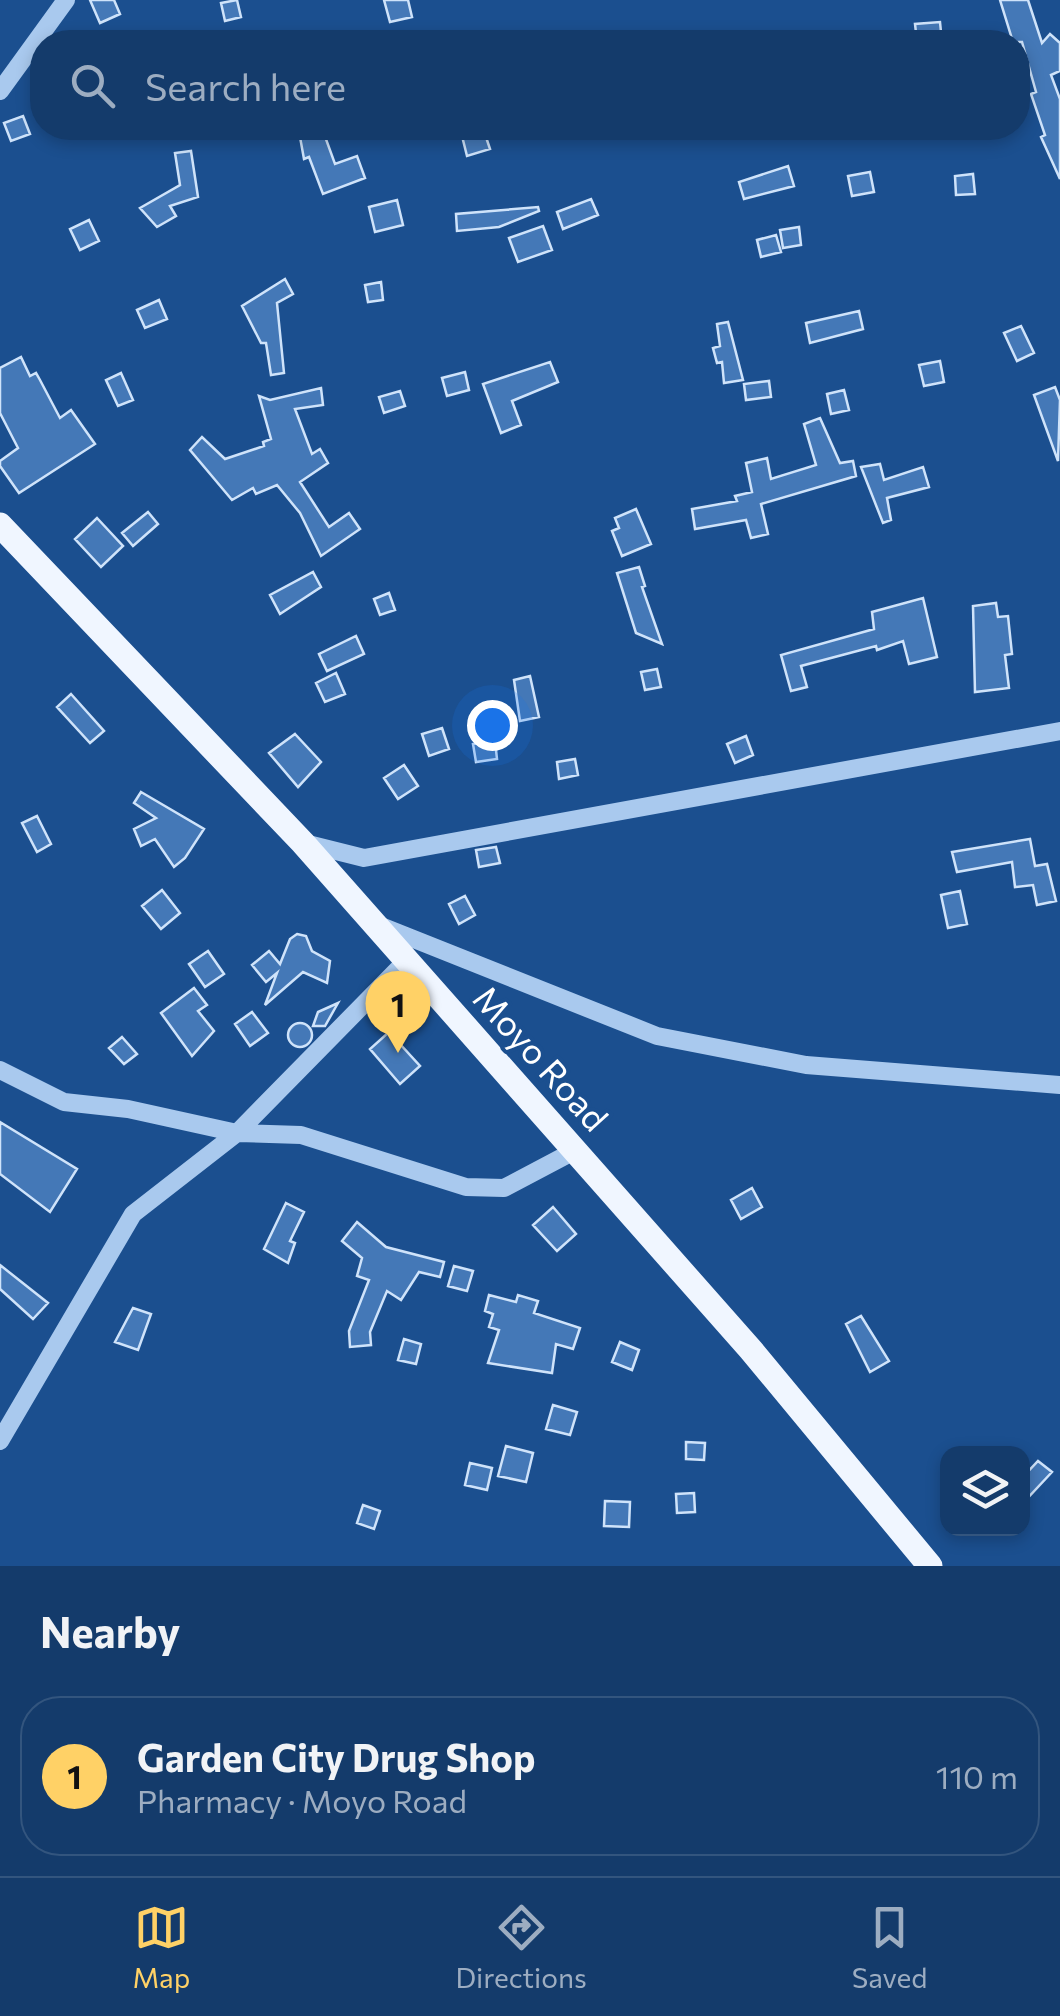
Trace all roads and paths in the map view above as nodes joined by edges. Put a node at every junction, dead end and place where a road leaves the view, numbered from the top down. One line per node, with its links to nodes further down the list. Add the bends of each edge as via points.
1 (66, 0): 2 (street)
2 (44, 30)
3 (30, 50): 4 (street)
4 (0, 92)
5 (0, 525): 7 (main road, Moyo Road)
6 (1060, 732): 7 (street, via 364,858)
7 (303, 843): 8 (main road, Moyo Road)
8 (371, 922): 9 (main road, Moyo Road); 11 (street, via 657,1036 806,1065)
9 (405, 962): 12 (street); 13 (main road, Moyo Road)
10 (0, 1070): 12 (street, via 64,1102)
11 (1060, 1085)
12 (238, 1133): 13 (street, via 301,1135 466,1187 504,1188); 14 (street, via 133,1214)
13 (576, 1150): 15 (main road, Moyo Road)
14 (0, 1441)
15 (930, 1566)

